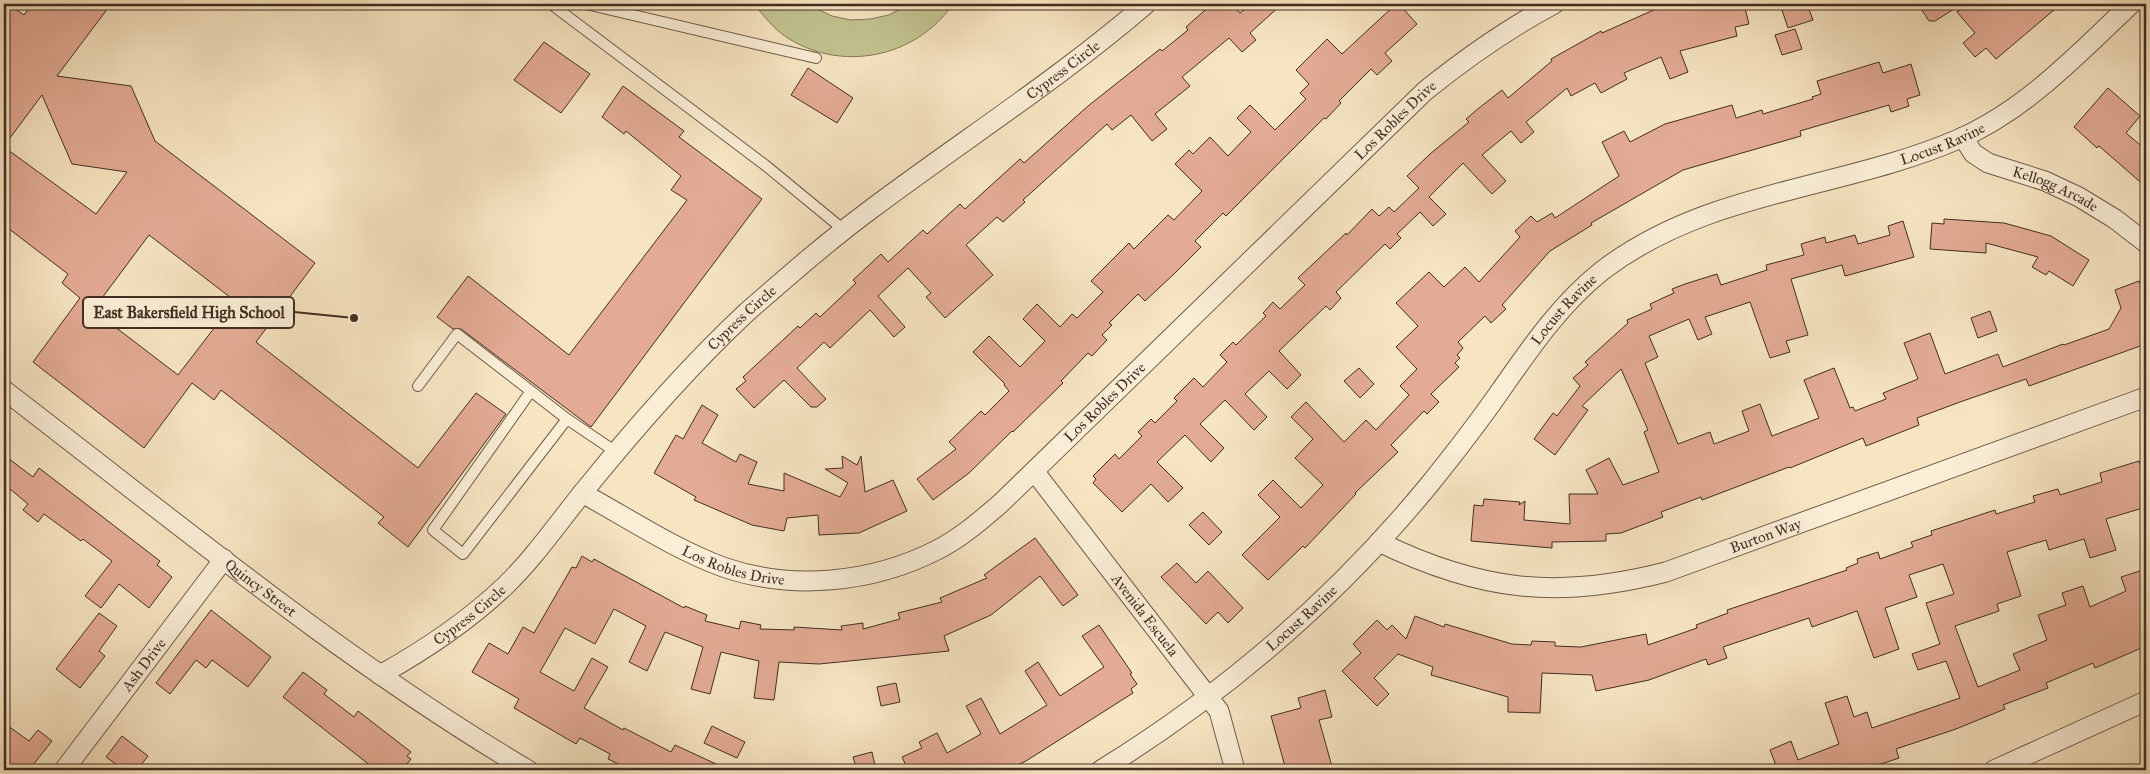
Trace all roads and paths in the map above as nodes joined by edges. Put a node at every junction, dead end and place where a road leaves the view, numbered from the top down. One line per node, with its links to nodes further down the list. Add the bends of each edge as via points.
1 (551, 4): 8 (lane, via 766,165)
2 (586, 4): 6 (lane)
3 (1146, 4): 8 (street, Cypress Circle, via 1039,89)
4 (1554, 4): 16 (street, Los Robles Drive, via 1471,55 1425,91)
5 (2131, 4): 7 (street, Locust Ravine, via 2020,104)
6 (816, 58)
7 (1963, 137): 9 (street, Kellogg Arcade, via 1973,153 1988,163 2045,181 2079,197); 18 (street, Locust Ravine, via 1928,151 1708,213 1668,229 1631,250 1573,296 1545,328 1473,430)
8 (844, 230): 15 (street, Cypress Circle, via 746,314 688,371)
9 (2146, 243)
10 (418, 386): 12 (lane, via 457,334)
11 (4, 390): 19 (street, Quincy Street)
12 (531, 391): 14 (lane); 14 (lane, via 433,530 463,554)
13 (2146, 397): 18 (street, Burton Way, via 1666,572 1629,582 1547,589 1504,585 1460,576)
14 (567, 419): 15 (lane)
15 (616, 452): 17 (street, Cypress Circle)
16 (1034, 471): 17 (street, Los Robles Drive, via 970,530 938,550 903,565 833,580 795,581 724,567); 21 (street, Avenida Escuela)
17 (582, 493): 20 (street, Cypress Circle, via 542,545 505,585 464,621 419,653)
18 (1379, 542): 21 (street, Locust Ravine, via 1265,651)
19 (224, 559): 20 (street, Quincy Street); 23 (street, Ash Drive)
20 (380, 675): 24 (street, Quincy Street, via 469,736)
21 (1208, 697): 25 (street, Locust Ravine); 26 (street, Avenida Escuela, via 1219,711)
22 (2146, 701): 27 (street)
23 (64, 770)
24 (528, 770)
25 (1101, 770)
26 (1235, 770)
27 (1994, 770)

